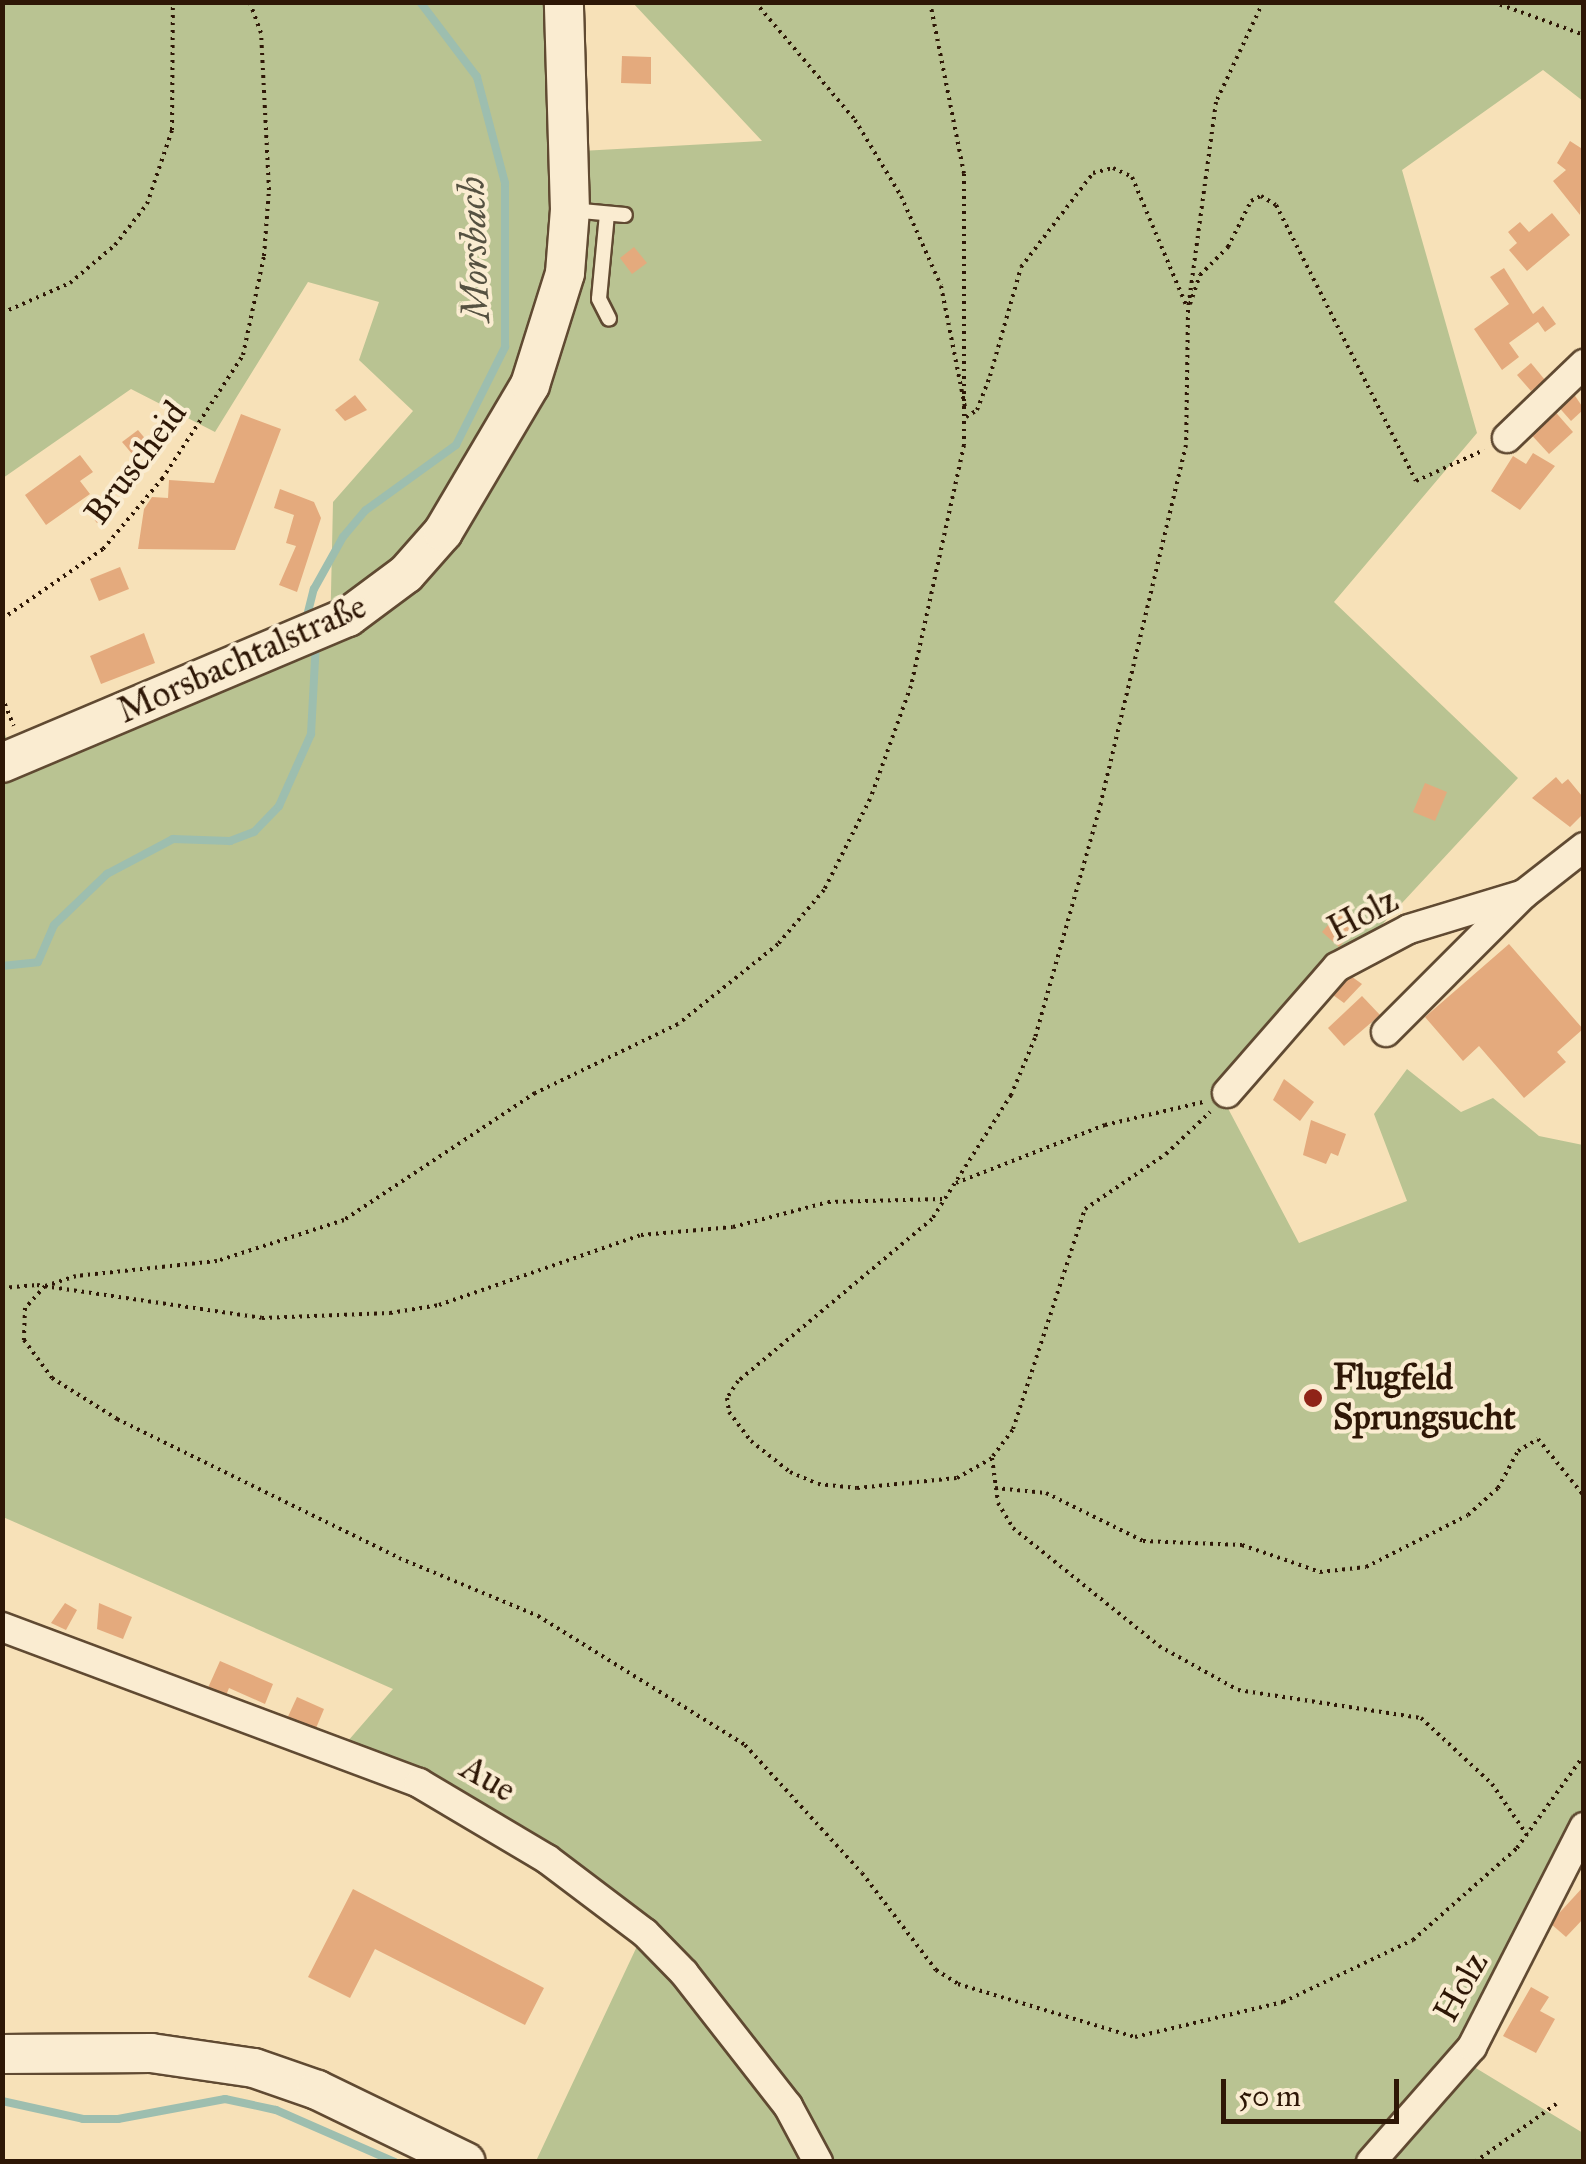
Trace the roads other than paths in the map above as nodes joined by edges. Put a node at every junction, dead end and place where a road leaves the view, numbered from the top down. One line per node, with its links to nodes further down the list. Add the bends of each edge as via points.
1 (564, 2): 2 (main road, Morsbachtalstraße)
2 (589, 212): 3 (lane); 4 (lane, via 599,299); 7 (main road, Morsbachtalstraße, via 551,332 481,476 406,574 310,634)
3 (624, 216)
4 (609, 319)
5 (1584, 364): 6 (street)
6 (1507, 438)
7 (2, 762)
8 (1584, 847): 9 (street, Holz)
9 (1524, 894): 10 (street, Holz); 11 (street, Holz, via 1409,929 1337,967)
10 (1386, 1032)
11 (1227, 1093)
12 (2, 1627): 16 (street, Aue, via 419,1782 547,1859 645,1933 684,1973 788,2106)
13 (1584, 1827): 17 (street, Holz, via 1472,2048)
14 (2, 2054): 15 (main road, via 151,2052 254,2068 317,2090)
15 (466, 2162)
16 (818, 2162)
17 (1371, 2162)

